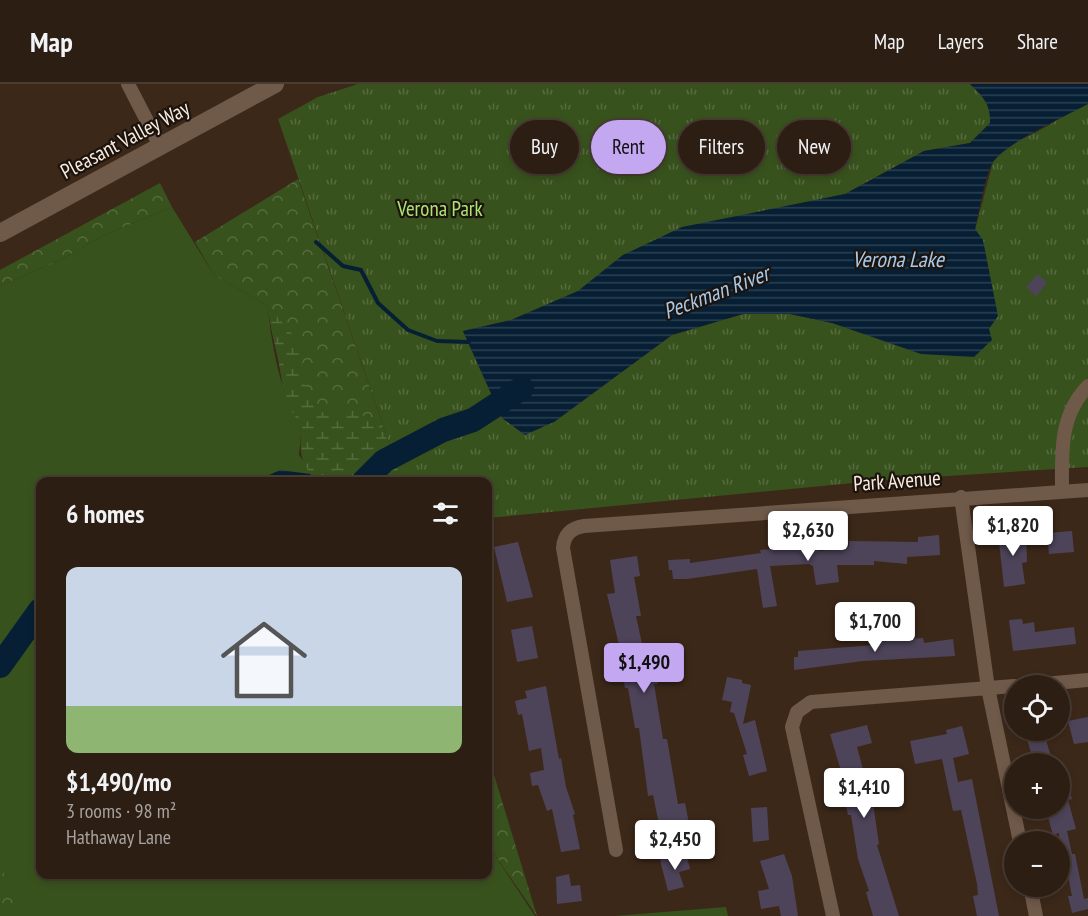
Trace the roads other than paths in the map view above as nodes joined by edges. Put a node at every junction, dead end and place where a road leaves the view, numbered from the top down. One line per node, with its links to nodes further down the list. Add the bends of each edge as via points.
1 (128, 84): 3 (street)
2 (273, 85): 3 (main road, Pleasant Valley Way)
3 (160, 146): 4 (main road, Pleasant Valley Way)
4 (0, 233)
5 (1088, 386): 7 (street, via 1074,404 1064,428)
6 (1088, 490): 7 (street, Park Avenue)
7 (1062, 491): 8 (street, Park Avenue)
8 (961, 497): 12 (street); 14 (street, Park Avenue, via 584,526 568,534 563,548)
9 (1088, 680): 10 (street)
10 (1070, 682)
11 (1004, 687): 12 (street)
12 (988, 688): 13 (street); 16 (street, via 811,702 797,712 792,727)
13 (1018, 831)
14 (616, 850)
15 (1032, 897): 17 (street)
16 (833, 916)
17 (1036, 916)

